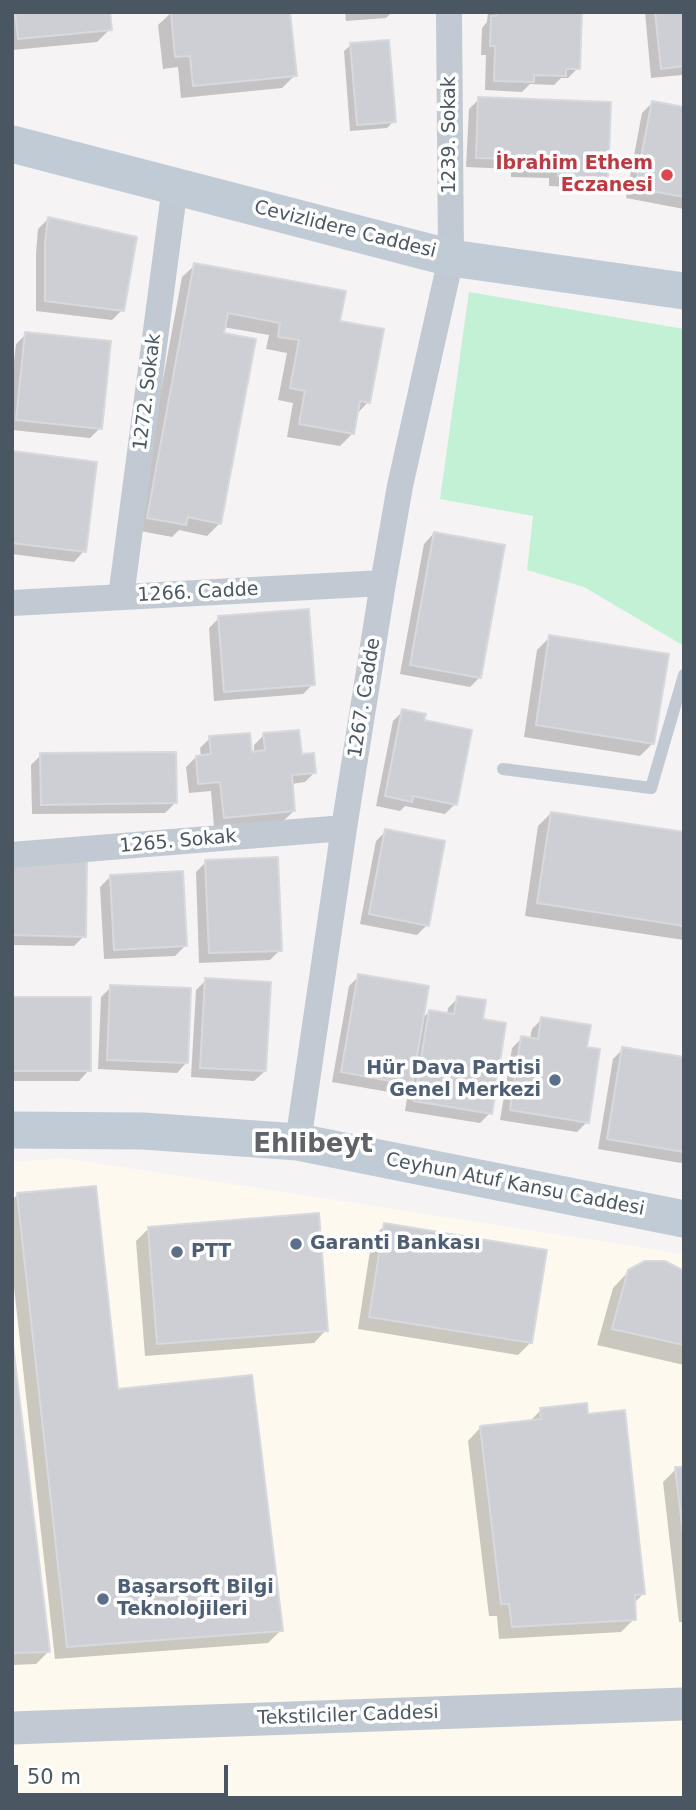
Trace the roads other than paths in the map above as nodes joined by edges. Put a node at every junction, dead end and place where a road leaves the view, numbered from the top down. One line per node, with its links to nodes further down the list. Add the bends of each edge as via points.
1 (449, 12): 4 (street, 1239. Sokak)
2 (12, 144): 3 (main road, Cevizlidere Caddesi)
3 (175, 186): 4 (main road, Cevizlidere Caddesi); 7 (street, 1272. Sokak)
4 (451, 258): 5 (main road, Cevizlidere Caddesi); 6 (street, 1267. Cadde)
5 (684, 291)
6 (383, 583): 7 (street, 1266. Cadde); 11 (street, 1267. Cadde)
7 (121, 597): 8 (street, 1266. Cadde)
8 (12, 603)
9 (684, 675): 10 (lane, via 651,788)
10 (503, 768)
11 (344, 828): 12 (street, 1265. Sokak); 14 (street, 1267. Cadde)
12 (12, 855)
13 (12, 1130): 14 (main road, Ceyhun Atuf Kansu Caddesi, via 143,1131)
14 (298, 1142): 15 (main road, Ceyhun Atuf Kansu Caddesi)
15 (684, 1219)
16 (684, 1704): 17 (street, Tekstilciler Caddesi)
17 (12, 1728)

